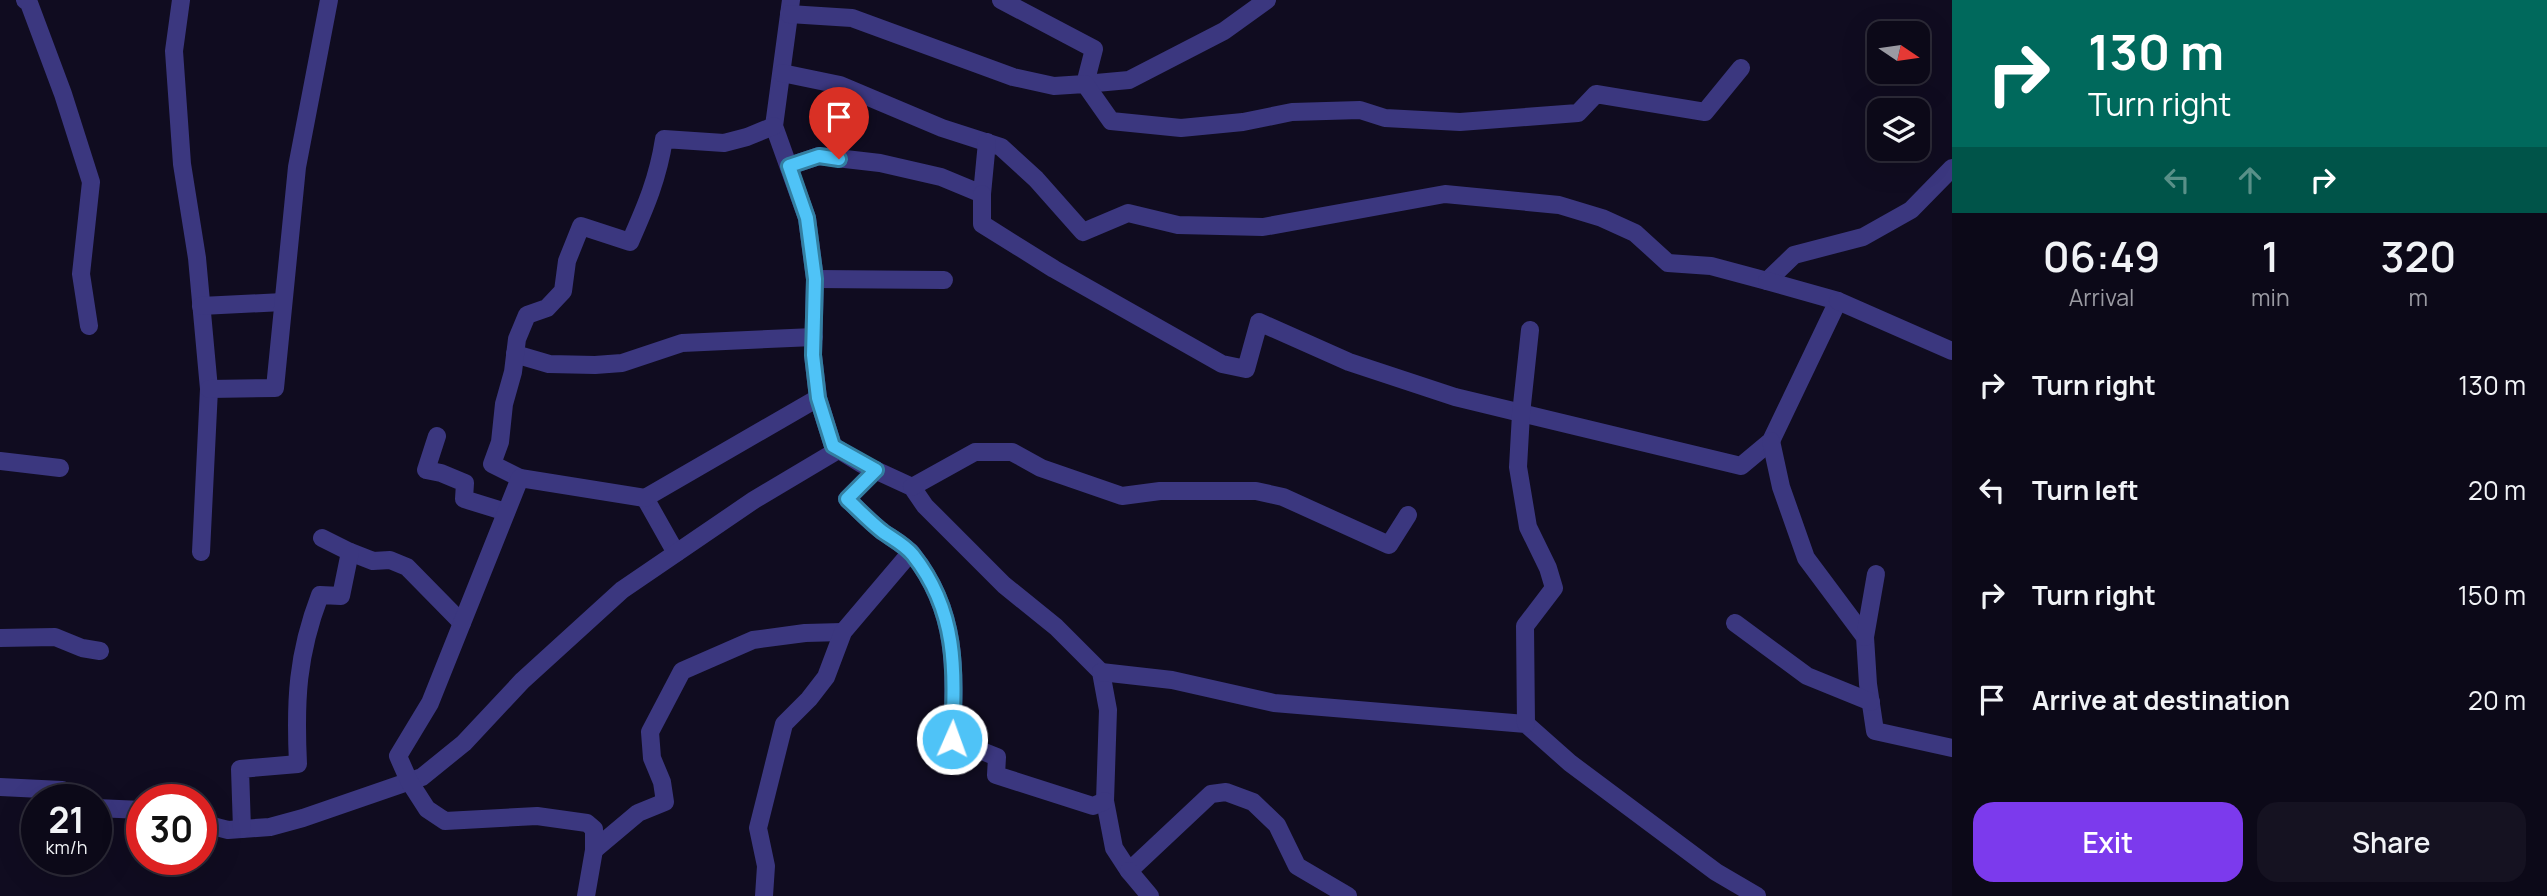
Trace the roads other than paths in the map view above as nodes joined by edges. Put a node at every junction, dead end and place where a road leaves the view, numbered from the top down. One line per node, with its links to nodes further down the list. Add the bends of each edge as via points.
1 (25, 0): 21 (street, via 63,94 91,182 81,274)
2 (181, 0): 20 (street, via 174,51 182,164)
3 (329, 0): 19 (street, via 297,167)
4 (1000, 0): 9 (street, via 1094,50)
5 (1267, 0): 9 (street, via 1224,31 1129,80)
6 (790, 7): 8 (street); 9 (street, via 852,18 1013,77 1054,86)
7 (1741, 68): 9 (street, via 1705,112 1596,94 1578,113 1460,122 1385,118 1360,110 1292,112 1181,128 1111,121)
8 (782, 73): 10 (street); 11 (street, via 840,85)
9 (1085, 84)
10 (774, 126): 12 (street); 25 (street, via 724,143 664,139 651,196 629,242 581,226 566,261 564,291 547,308 527,316)
11 (987, 142): 14 (street); 17 (street, via 1001,147 1036,179 1083,232 1128,213 1178,225 1263,227 1445,194 1559,205 1635,233 1668,263 1711,266)
12 (789, 166): 14 (street, via 819,156 880,163 941,177); 15 (street, via 807,218)
13 (1952, 169): 17 (street, via 1911,210 1863,237 1794,255)
14 (982, 194): 28 (street, via 982,225 1222,365 1246,369 1259,322 1349,362)
15 (815, 279): 16 (street); 23 (street)
16 (944, 280)
17 (1767, 281): 18 (street)
18 (1838, 301): 24 (street); 30 (street)
19 (283, 302): 20 (street); 26 (street, via 275,388)
20 (201, 306): 26 (street)
21 (89, 326)
22 (1530, 330): 28 (street)
23 (814, 337): 25 (street, via 682,343 622,363 595,365 549,364); 27 (street)
24 (1952, 351)
25 (515, 354): 35 (street, via 492,464)
26 (209, 389): 41 (street)
27 (818, 398): 31 (street); 37 (street)
28 (1521, 414): 30 (street, via 1741,466); 54 (street, via 1518,467 1528,527 1554,588 1525,625)
29 (437, 436): 38 (street, via 426,470 465,483 464,499)
30 (1771, 441): 49 (street, via 1781,487 1807,558)
31 (838, 450): 34 (street); 44 (street)
32 (0, 461): 33 (street)
33 (60, 468)
34 (876, 470): 36 (street); 43 (street, via 847,499)
35 (520, 478): 37 (street); 38 (street)
36 (912, 487): 39 (street, via 975,452 1012,452 1041,468 1122,496 1160,491 1255,491 1283,497 1389,545); 52 (street, via 925,506 1004,585)
37 (645, 498): 44 (street)
38 (506, 512): 46 (street)
39 (1408, 515)
40 (323, 538): 42 (street)
41 (201, 552)
42 (349, 552): 46 (street, via 407,567); 61 (street, via 341,596 320,595 300,663 298,764 240,769)
43 (911, 552): 48 (street); 59 (street, via 947,622 955,670 952,739 997,757 996,775 1093,806)
44 (676, 553): 56 (street, via 622,590 522,681 464,743 422,778)
45 (1876, 574): 49 (street)
46 (462, 623): 56 (street, via 430,704 398,756)
47 (1735, 623): 53 (street, via 1807,676)
48 (843, 632): 62 (street, via 753,640 682,671 650,732 665,802 638,813); 65 (street, via 826,677 784,724 758,828 766,866)
49 (1865, 637): 53 (street)
50 (0, 638): 51 (street, via 55,637)
51 (100, 651)
52 (1101, 672): 54 (street, via 1172,680 1274,703); 59 (street, via 1108,710)
53 (1871, 702): 55 (street, via 1875,731)
54 (1526, 724): 68 (street, via 1695,857)
55 (1952, 748)
56 (410, 781): 61 (street, via 303,818); 62 (street, via 427,809 445,821 537,816 587,822 594,829)
57 (0, 787): 58 (street)
58 (21, 788)
59 (1105, 801): 63 (street, via 1114,848)
60 (217, 827): 61 (street)
61 (242, 829)
62 (594, 850): 64 (street)
63 (1129, 871): 66 (street); 67 (street, via 1210,794 1226,792 1253,802 1277,825 1297,866)
64 (586, 896)
65 (764, 896)
66 (1150, 896)
67 (1348, 896)
68 (1757, 896)

